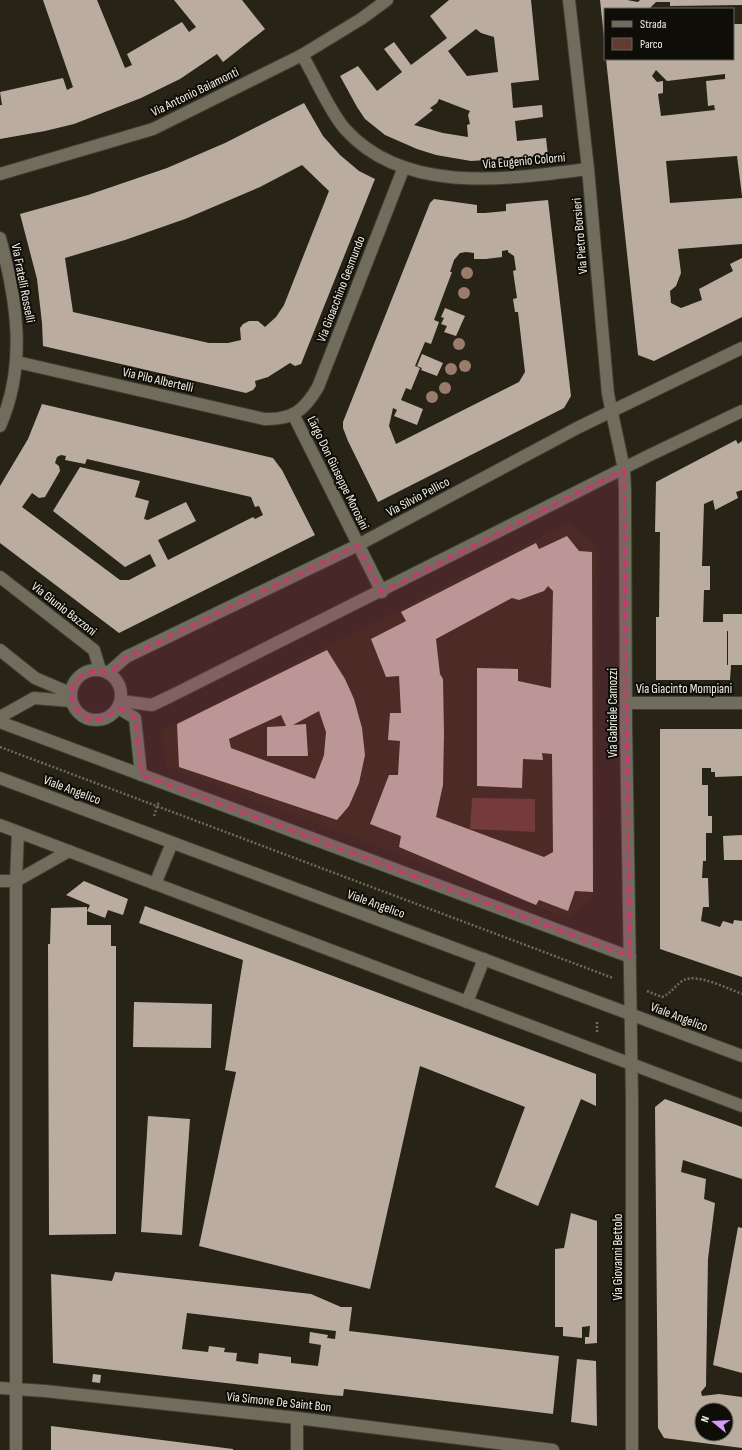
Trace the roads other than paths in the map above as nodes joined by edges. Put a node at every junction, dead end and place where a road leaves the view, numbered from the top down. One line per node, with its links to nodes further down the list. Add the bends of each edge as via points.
1 (387, 0): 3 (street, Via Antonio Baiamonti)
2 (569, 0): 5 (street, Via Pietro Borsieri)
3 (302, 55): 4 (street, Via Eugenio Colorni, via 344,128 370,149); 6 (street, Via Antonio Baiamonti, via 153,129)
4 (404, 167): 5 (street, Via Eugenio Colorni, via 452,177 489,179); 12 (street, Via Gioacchino Gesmundo, via 318,387 310,400)
5 (588, 169): 11 (street, Via Pietro Borsieri, via 608,394)
6 (0, 174)
7 (0, 238): 9 (street, Via Fratelli Rosselli, via 14,297)
8 (742, 348): 11 (street, Via Silvio Pellico)
9 (17, 362): 12 (street, Via Pilo Albertelli, via 264,419 286,418); 13 (street, Via Fratelli Rosselli, via 11,394)
10 (742, 411): 14 (street)
11 (612, 412): 14 (street, Via Pietro Borsieri); 15 (street, Via Silvio Pellico)
12 (293, 414): 15 (street, Largo Don Giuseppe Morosini)
13 (0, 426)
14 (624, 469): 17 (street); 21 (street, Via Gabriele Camozzi)
15 (358, 544): 17 (street, Largo Don Giuseppe Morosini); 19 (street, Via Silvio Pellico, via 126,657)
16 (0, 578): 19 (street, Via Giunio Bazzoni, via 94,650)
17 (382, 592): 23 (street, via 152,705)
18 (0, 650): 20 (street, via 35,678)
19 (104, 671): 20 (street, via 84,672 78,678); 23 (street, via 119,684)
20 (71, 697): 23 (street, via 80,716 88,720 105,719 113,715); 24 (street, via 34,698)
21 (626, 703): 22 (street, Via Giacinto Mompiani); 35 (street, Via Gabriele Camozzi)
22 (742, 703)
23 (120, 704): 26 (street, via 135,718)
24 (0, 717)
25 (0, 722): 26 (street)
26 (140, 775): 35 (street)
27 (0, 778): 30 (street, Viale Angelico)
28 (0, 825): 29 (street)
29 (18, 832): 31 (street); 33 (street)
30 (172, 843): 34 (street); 36 (street, Viale Angelico)
31 (69, 852): 33 (street); 34 (street)
32 (0, 881): 33 (street)
33 (16, 881): 43 (street)
34 (155, 884): 37 (street)
35 (630, 957): 38 (street, Via Gabriele Camozzi)
36 (484, 958): 37 (street); 38 (street, Viale Angelico)
37 (467, 1002): 40 (street)
38 (630, 1014): 39 (street, Viale Angelico); 40 (street, Via Giovanni Bettolo)
39 (742, 1056)
40 (630, 1064): 41 (street); 48 (street, Via Giovanni Bettolo)
41 (742, 1106)
42 (0, 1388): 43 (street, Via Simone De Saint Bon)
43 (16, 1389): 44 (street, Via Simone De Saint Bon); 45 (street)
44 (297, 1418): 46 (street); 47 (street, Via Simone De Saint Bon)
45 (16, 1450)
46 (297, 1450)
47 (553, 1450)
48 (632, 1450)

